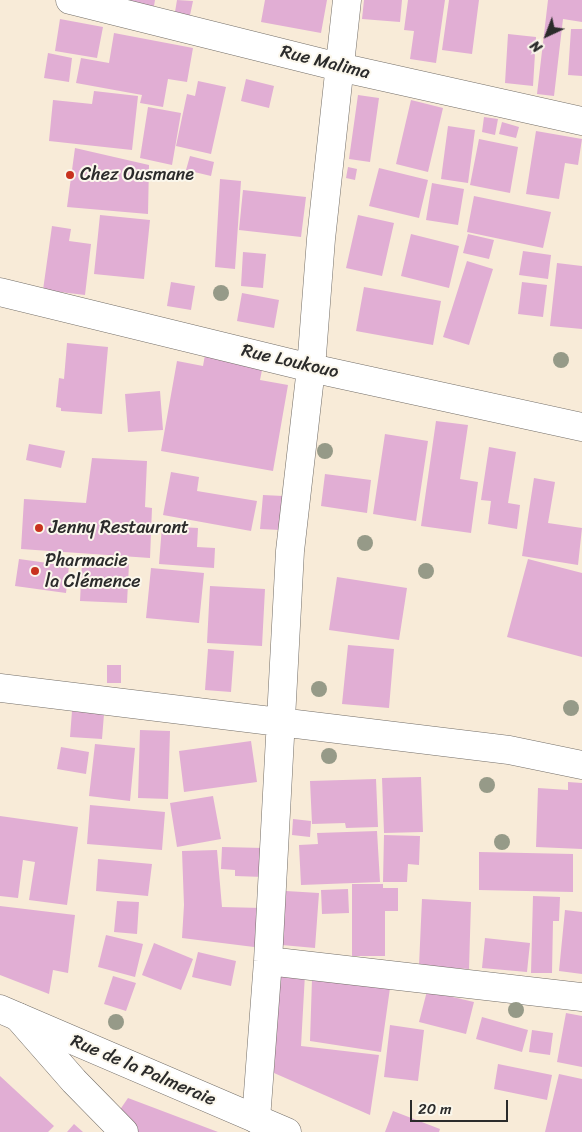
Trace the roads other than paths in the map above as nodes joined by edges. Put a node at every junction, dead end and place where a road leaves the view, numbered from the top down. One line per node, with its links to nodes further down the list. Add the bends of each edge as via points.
1 (70, 0): 3 (street, Rue Malima)
2 (347, 0): 3 (street)
3 (339, 67): 4 (street, Rue Malima); 6 (street, via 320,239)
4 (582, 121)
5 (0, 292): 6 (street, Rue Loukouo)
6 (311, 368): 7 (street, Rue Loukouo); 9 (street, via 290,551)
7 (582, 427)
8 (0, 688): 9 (street)
9 (280, 724): 10 (street, via 509,750); 11 (street)
10 (582, 765)
11 (268, 961): 12 (street); 14 (street)
12 (582, 997)
13 (9, 1013): 14 (street, Rue de la Palmeraie); 15 (street)
14 (256, 1120): 16 (street, Rue de la Palmeraie)
15 (124, 1132)
16 (287, 1132)

